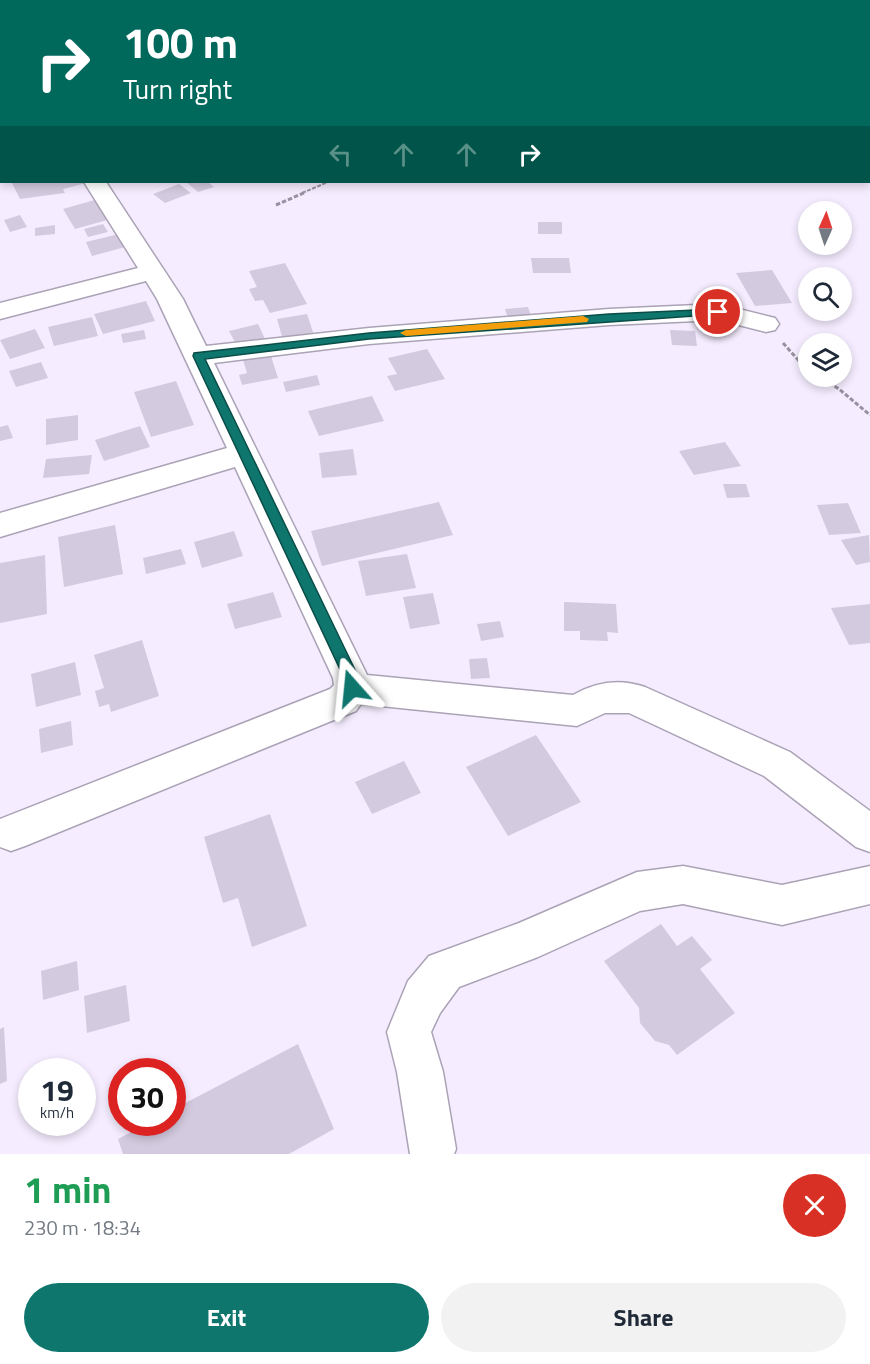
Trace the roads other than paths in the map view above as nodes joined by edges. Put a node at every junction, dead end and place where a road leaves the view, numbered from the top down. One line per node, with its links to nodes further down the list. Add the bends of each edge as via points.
1 (96, 183): 2 (street)
2 (153, 272): 3 (street); 5 (street)
3 (0, 311)
4 (766, 324): 5 (street, via 718,312 609,317 369,336)
5 (198, 356): 6 (street)
6 (243, 453): 7 (street); 8 (street, via 351,678)
7 (0, 525)
8 (352, 688): 9 (street, via 343,700); 10 (street, via 577,711 600,698 632,698 777,764)
9 (10, 833)
10 (870, 834)
11 (870, 885): 12 (street, via 782,905 683,885 637,892 523,942 444,971 424,997 409,1032 420,1072)
12 (432, 1149)

